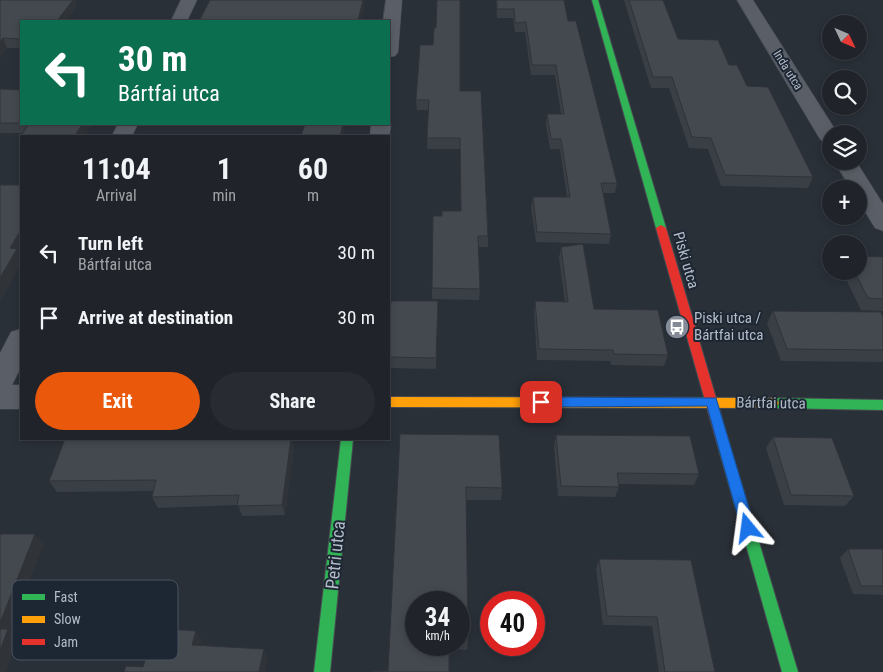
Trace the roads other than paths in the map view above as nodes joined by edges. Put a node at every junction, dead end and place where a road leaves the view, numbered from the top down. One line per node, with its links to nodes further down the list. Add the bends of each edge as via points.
1 (190, 0): 5 (street)
2 (394, 0): 6 (street)
3 (595, 0): 15 (street, Piski utca)
4 (745, 0): 7 (street, Inda utca)
5 (180, 20)
6 (390, 42)
7 (822, 125)
8 (851, 170): 9 (street)
9 (883, 222)
10 (20, 341): 11 (street)
11 (0, 382)
12 (0, 397): 13 (street)
13 (20, 397)
14 (390, 402): 15 (street, Bártfai utca)
15 (712, 402): 16 (street, Bártfai utca); 19 (street, Piski utca)
16 (883, 405)
17 (347, 440): 18 (street, Petri utca)
18 (322, 672)
19 (790, 672)

